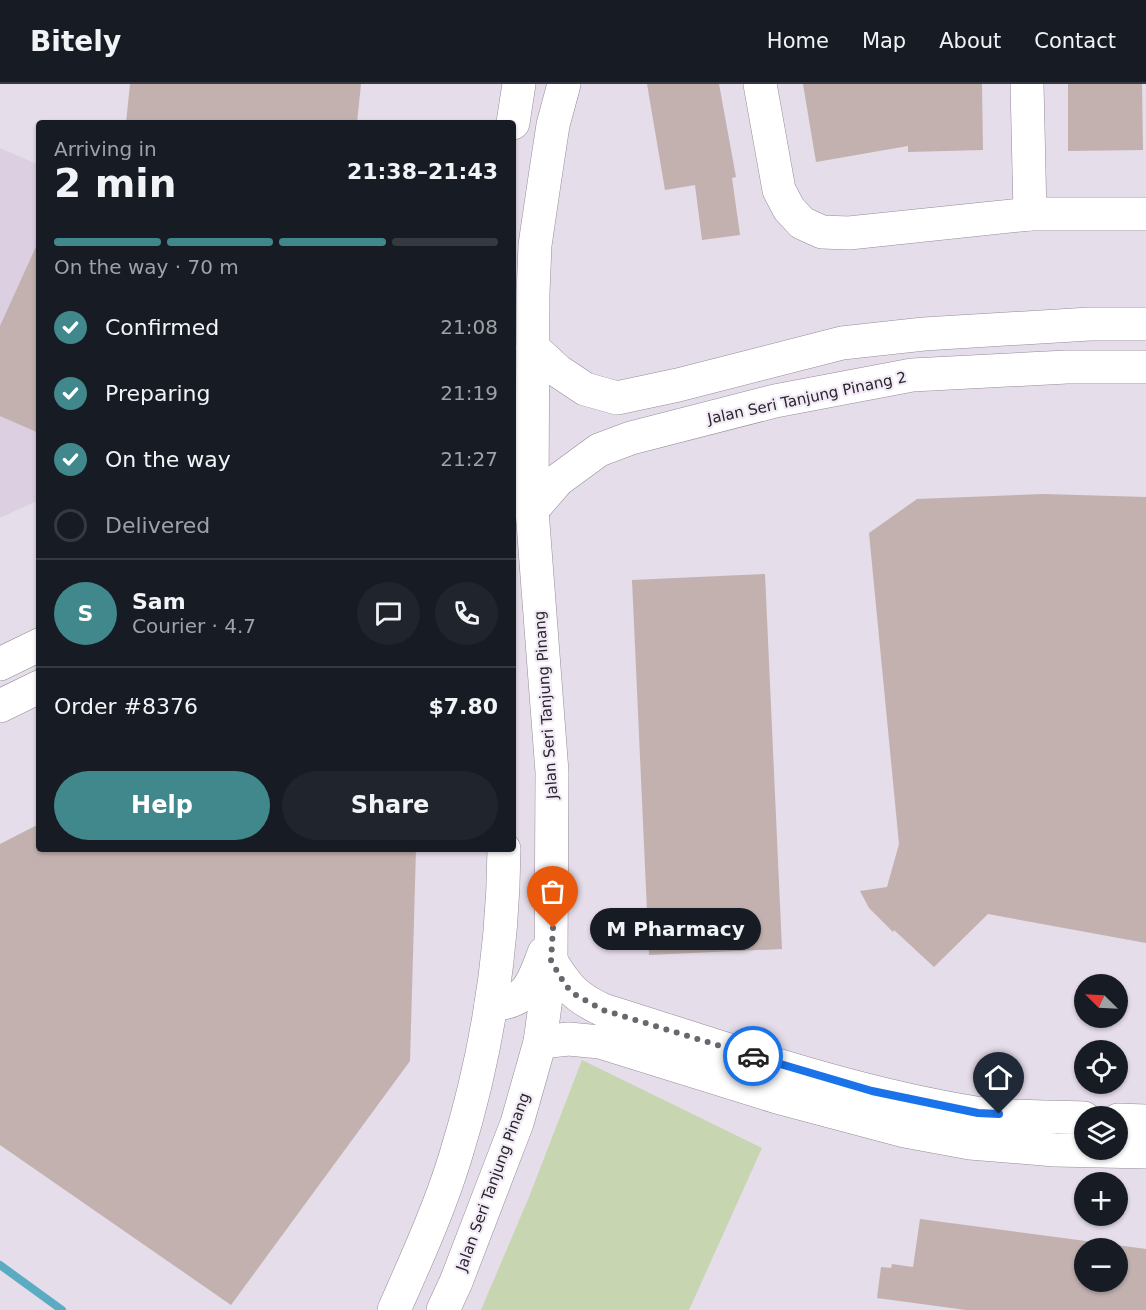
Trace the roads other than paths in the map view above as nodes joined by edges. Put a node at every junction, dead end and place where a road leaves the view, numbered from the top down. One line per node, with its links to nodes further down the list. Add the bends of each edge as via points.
1 (519, 84): 5 (street)
2 (564, 84): 9 (street, Jalan Seri Tanjung Pinang, via 553,124 535,244)
3 (760, 84): 6 (street, via 779,190 802,224 822,232 849,233)
4 (1028, 84): 6 (street)
5 (513, 120)
6 (1030, 214): 7 (street)
7 (1146, 214)
8 (1146, 324): 9 (street, via 924,334 842,343 617,398 585,389)
9 (533, 348): 11 (street, Jalan Seri Tanjung Pinang)
10 (1146, 367): 11 (street, Jalan Seri Tanjung Pinang 2, via 912,375 775,401 599,450 558,480)
11 (526, 496): 17 (street, Jalan Seri Tanjung Pinang, via 552,772)
12 (36, 646): 13 (street)
13 (0, 664)
14 (36, 688): 15 (street)
15 (0, 706)
16 (504, 852): 19 (street, via 504,900)
17 (553, 928): 18 (street, Jalan Seri Tanjung Pinang); 19 (street, via 536,973 520,998 507,1004)
18 (551, 961): 20 (street, Jalan Seri Tanjung Pinang); 21 (street, via 566,986 603,1010 798,1070 872,1091 978,1113)
19 (491, 1004): 25 (street, via 475,1090 455,1160)
20 (540, 1042): 24 (street, via 600,1042 777,1097 905,1131 970,1143); 26 (street, Jalan Seri Tanjung Pinang, via 517,1123)
21 (1074, 1118)
22 (1128, 1120): 23 (street)
23 (1146, 1121)
24 (1146, 1152)
25 (394, 1310)
26 (443, 1310)

